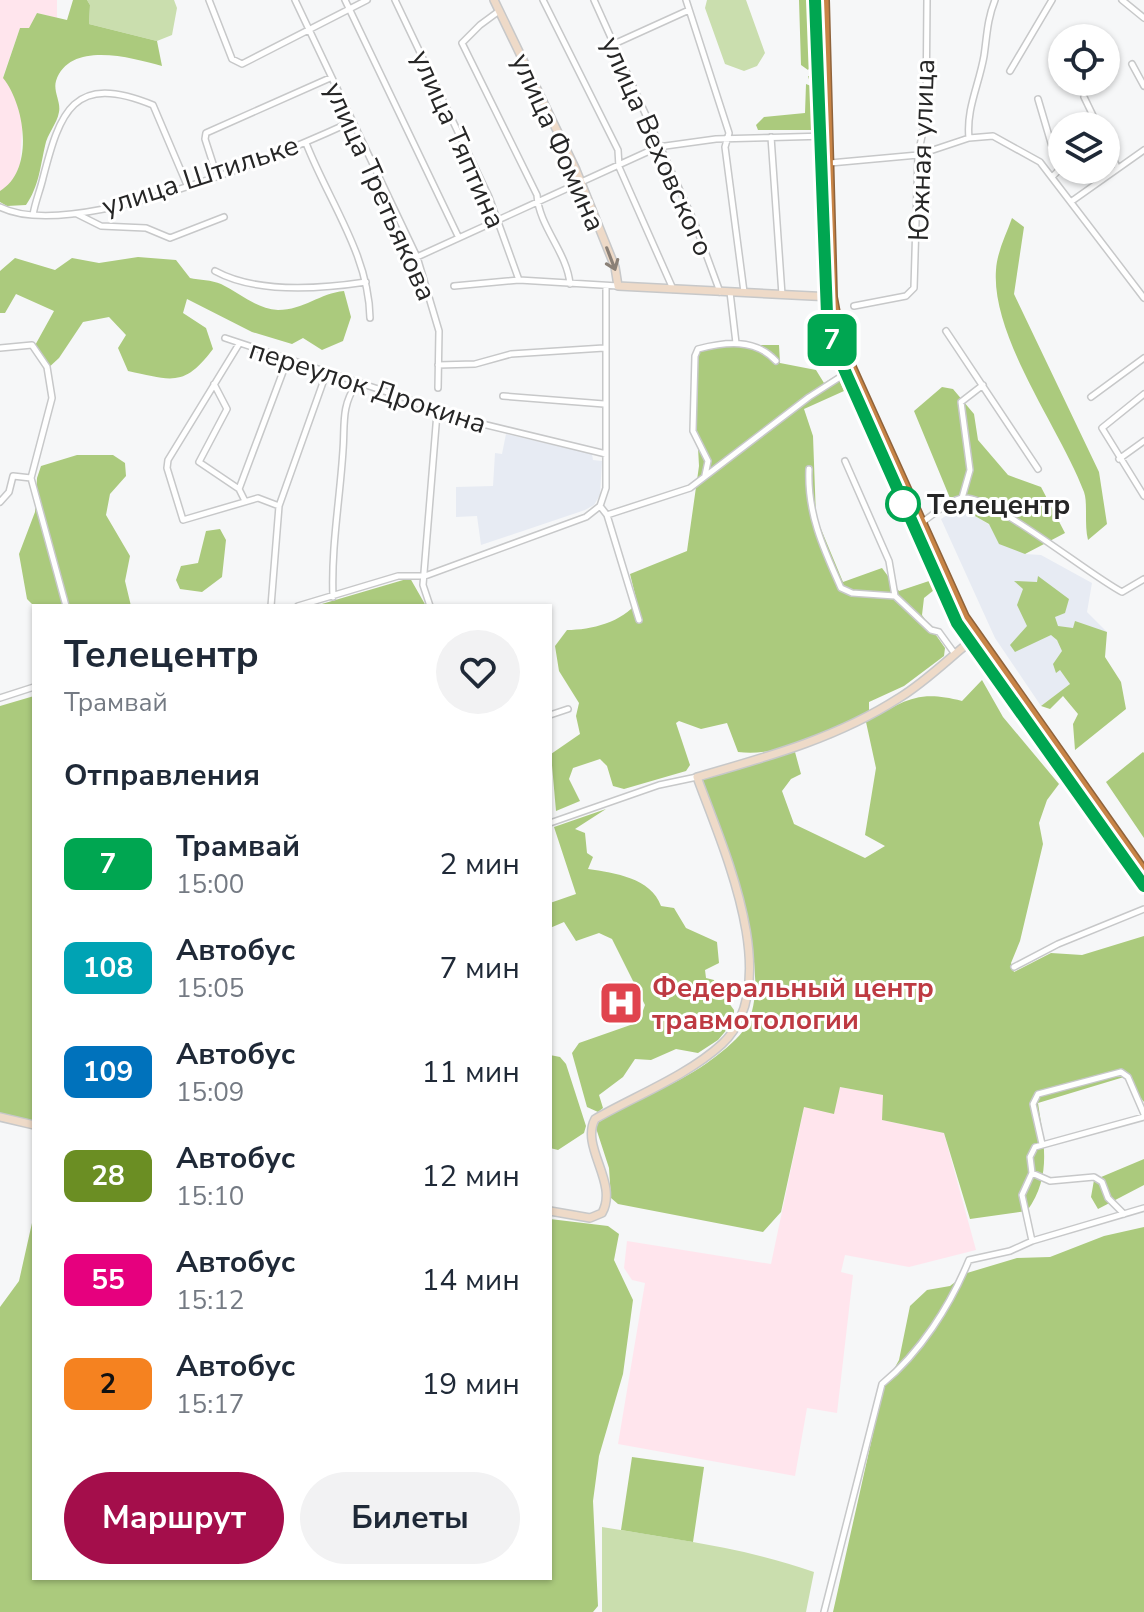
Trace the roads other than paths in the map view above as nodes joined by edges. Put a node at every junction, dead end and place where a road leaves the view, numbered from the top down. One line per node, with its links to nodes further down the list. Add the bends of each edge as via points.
1 (209, 0): 19 (street, via 232,59 242,64)
2 (295, 0): 19 (street, улица Третьякова)
3 (345, 0): 15 (street)
4 (367, 0): 15 (street)
5 (395, 0): 54 (street, улица Тяптина)
6 (494, 0): 17 (street, улица Фомина)
7 (543, 0): 39 (street)
8 (594, 0): 20 (street, улица Веховского)
9 (686, 0): 16 (street)
10 (824, 0): 31 (highway)
11 (927, 0): 38 (street, Южная улица, via 925,132)
12 (995, 0): 34 (street, via 969,111)
13 (1052, 0): 22 (street)
14 (1122, 0): 18 (street)
15 (349, 9): 19 (street); 55 (street)
16 (689, 10): 20 (street); 33 (street)
17 (499, 11): 44 (street, улица Фомина); 48 (street, via 462,43)
18 (1144, 18)
19 (309, 30): 24 (street, улица Третьякова)
20 (613, 44): 36 (street, улица Веховского)
21 (1132, 64): 23 (street)
22 (1010, 71)
23 (1142, 76): 25 (street)
24 (330, 78): 29 (street, улица Третьякова); 43 (street, via 206,133)
25 (1144, 86)
26 (1084, 97): 28 (street)
27 (1038, 99): 30 (street)
28 (1091, 112)
29 (351, 122): 35 (street, улица Штильке); 56 (street, улица Третьякова)
30 (1048, 133)
31 (830, 135): 32 (street); 40 (highway)
32 (771, 137): 33 (street); 68 (street)
33 (727, 138): 36 (street); 67 (street)
34 (969, 138): 38 (street); 42 (street, via 993,136)
35 (306, 143): 43 (street, улица Штильке); 59 (street)
36 (658, 147): 39 (street); 65 (street, улица Веховского)
37 (1144, 150): 41 (street)
38 (918, 155): 40 (street); 71 (street, Южная улица, via 914,288 906,296)
39 (620, 161): 44 (street); 64 (street)
40 (830, 163): 69 (highway)
41 (1120, 165)
42 (1048, 171)
43 (217, 176): 47 (street, улица Штильке)
44 (579, 180): 48 (street); 63 (street, улица Фомина, one-way to 63)
45 (1059, 184): 49 (street)
46 (1094, 184): 49 (street)
47 (187, 185): 51 (street, улица Штильке); 52 (street, via 153,105 120,94 90,97 57,125)
48 (537, 200): 54 (street); 60 (street)
49 (1072, 201): 70 (street)
50 (0, 207): 52 (street, улица Штильке)
51 (76, 213): 52 (street, улица Штильке); 53 (street, via 101,226 146,228 170,238)
52 (33, 215)
53 (224, 217)
54 (497, 218): 55 (street); 58 (street, улица Тяптина)
55 (458, 236): 56 (street)
56 (417, 257): 82 (street, улица Третьякова, via 437,322)
57 (215, 271): 59 (street, via 236,281 305,290)
58 (519, 280): 60 (street); 61 (street)
59 (366, 282): 72 (street)
60 (570, 284): 62 (street)
61 (454, 286)
62 (606, 286): 63 (street); 78 (street)
63 (618, 286): 64 (street)
64 (673, 290): 65 (street)
65 (720, 292): 66 (street)
66 (730, 292): 67 (street); 75 (street)
67 (744, 293): 68 (street)
68 (782, 295): 69 (street)
69 (832, 297): 83 (highway, via 836,329)
70 (1144, 298)
71 (854, 306)
72 (370, 318)
73 (946, 331): 87 (street)
74 (225, 338): 76 (street, переулок Дрокина)
75 (736, 343): 81 (street, via 755,345); 101 (street, via 698,349 695,356 693,431 708,461)
76 (239, 344): 80 (street, переулок Дрокина); 85 (street)
77 (0, 348): 100 (street, via 32,345 50,377 49,421)
78 (604, 348): 82 (street); 92 (street)
79 (1144, 358): 91 (street)
80 (287, 361): 84 (street, переулок Дрокина); 103 (street)
81 (776, 361)
82 (438, 365): 88 (street, улица Третьякова)
83 (851, 370): 101 (street); 111 (highway)
84 (326, 374): 86 (street, переулок Дрокина); 108 (street)
85 (214, 384): 103 (street, via 227,409 199,462); 106 (street, via 168,460 180,518)
86 (356, 385): 93 (street, переулок Дрокина); 115 (street, via 342,420)
87 (983, 385): 99 (street); 105 (street, via 961,402 970,470)
88 (438, 388)
89 (1144, 394): 96 (street, via 1102,428)
90 (503, 396): 92 (street)
91 (1091, 397)
92 (604, 404): 95 (street)
93 (437, 413): 95 (street, переулок Дрокина); 112 (street)
94 (1144, 441): 96 (street)
95 (606, 454): 109 (street)
96 (1119, 459): 102 (street)
97 (845, 461): 114 (street, via 889,561)
98 (809, 469): 114 (street, via 815,527 841,588)
99 (1038, 469)
100 (31, 478): 107 (street, via 13,476); 116 (street)
101 (702, 479): 110 (street, via 677,494)
102 (1141, 485): 104 (street)
103 (239, 489): 106 (street)
104 (1144, 496)
105 (962, 498): 111 (street); 113 (street, via 992,507 1122,592)
106 (245, 501): 108 (street, via 263,498)
107 (0, 502)
108 (279, 506): 117 (street)
109 (600, 506): 110 (street); 112 (street, via 586,517)
110 (607, 515): 120 (street)
111 (920, 523): 121 (highway)
112 (425, 576): 115 (street, via 407,574); 119 (street)
113 (1144, 579)
114 (895, 596): 122 (street, via 939,632)
115 (333, 597): 118 (street)
116 (65, 604)
117 (271, 604)
118 (306, 604)
119 (429, 604)
120 (639, 620)
121 (977, 636): 122 (street); 129 (highway)
122 (955, 654): 127 (street, via 902,697 856,723)
123 (32, 688): 124 (street)
124 (0, 698)
125 (568, 709): 126 (street)
126 (552, 714)
127 (697, 777): 128 (street); 138 (street, via 744,919 747,1004 736,1029 705,1057 595,1119 590,1133 607,1201 602,1213 590,1218)
128 (552, 822)
129 (1144, 872)
130 (1144, 909): 131 (street)
131 (1014, 967)
132 (1144, 1116): 135 (street); 135 (street, via 1121,1072 1038,1094 1033,1104)
133 (0, 1117): 134 (street)
134 (32, 1125)
135 (1042, 1144): 136 (street, via 1030,1157)
136 (1032, 1173): 139 (street, via 1050,1181 1094,1177); 140 (street, via 1022,1195)
137 (1144, 1208): 139 (street)
138 (552, 1211)
139 (1124, 1214): 140 (street)
140 (1032, 1241): 141 (street, via 969,1260 921,1343 882,1384)
141 (824, 1612)

